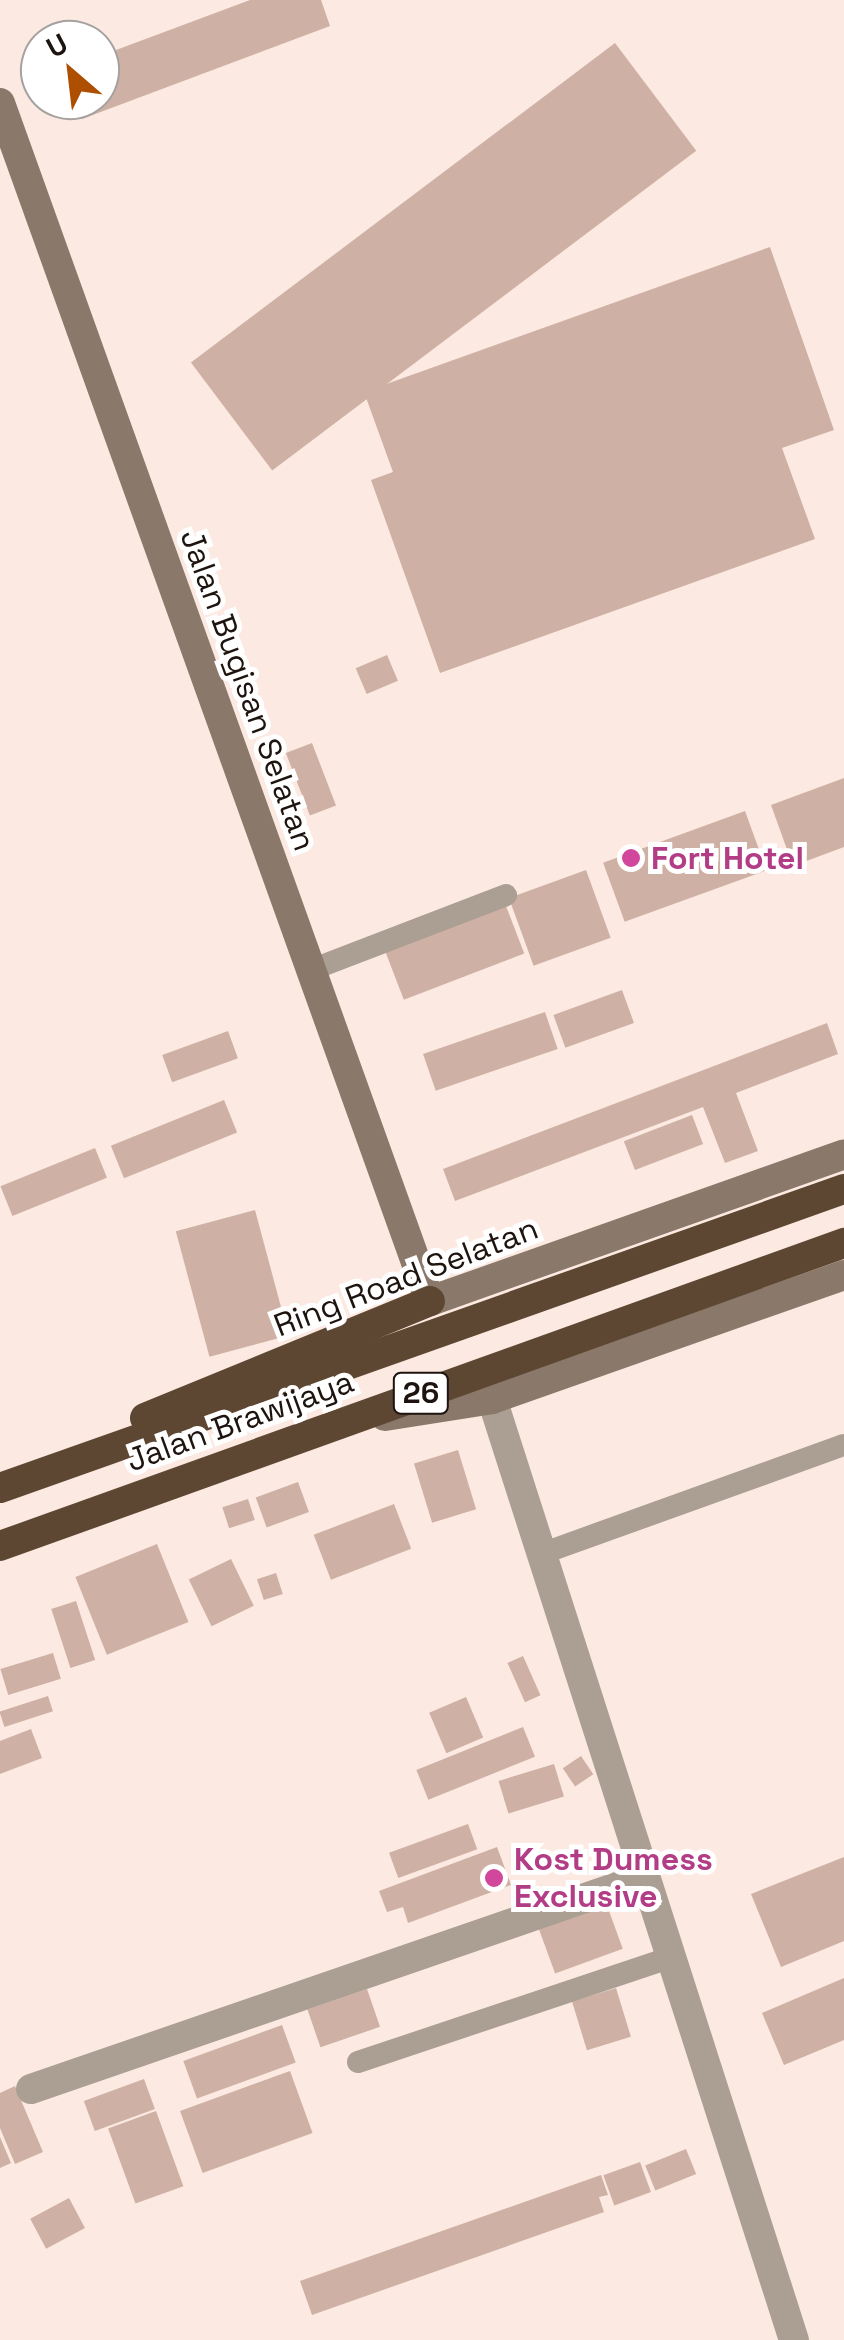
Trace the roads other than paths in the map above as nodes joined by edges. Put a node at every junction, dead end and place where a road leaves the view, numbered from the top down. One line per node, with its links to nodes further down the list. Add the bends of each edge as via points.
1 (0, 103): 3 (street, Jalan Bugisan Selatan)
2 (506, 895): 3 (lane)
3 (311, 970): 8 (street, Jalan Bugisan Selatan)
4 (844, 1154): 8 (street, Ring Road Selatan)
5 (844, 1189): 12 (highway, Jalan Brawijaya / 26)
6 (844, 1243): 10 (highway, Jalan Brawijaya / 26)
7 (844, 1275): 9 (street)
8 (430, 1301): 12 (highway, Ring Road Selatan)
9 (492, 1399): 10 (street); 14 (street)
10 (325, 1426): 13 (highway, Jalan Brawijaya / 26)
11 (844, 1445): 14 (lane)
12 (0, 1485)
13 (0, 1546)
14 (541, 1554): 15 (street)
15 (643, 1878): 16 (street); 18 (street)
16 (672, 1957): 17 (lane); 19 (street)
17 (358, 2062)
18 (31, 2090)
19 (794, 2340)

